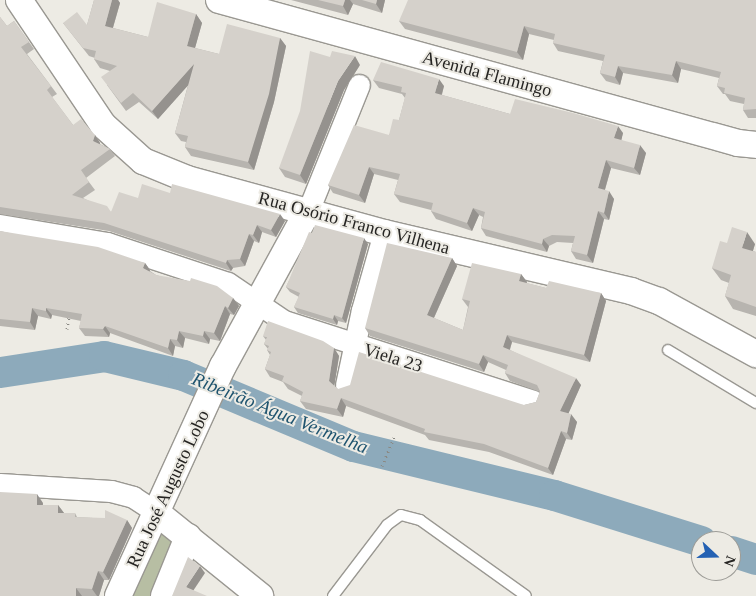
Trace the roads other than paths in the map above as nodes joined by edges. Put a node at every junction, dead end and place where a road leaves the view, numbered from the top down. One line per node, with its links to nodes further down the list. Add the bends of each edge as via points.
1 (19, 0): 5 (street, Rua Osório Franco Vilhena, via 103,125 128,151 143,161 187,179)
2 (219, 0): 4 (street, Avenida Flamingo, via 738,143)
3 (359, 84): 5 (street, Rua José Augusto Lobo)
4 (756, 145)
5 (308, 211): 7 (street, Rua Osório Franco Vilhena); 8 (street, Rua José Augusto Lobo)
6 (0, 225): 8 (street, Viela 23, via 107,243 228,283)
7 (384, 233): 9 (street, via 362,310); 11 (street, Rua Osório Franco Vilhena, via 631,291 659,301)
8 (258, 304): 9 (street, Viela 23, via 284,321); 16 (street, Rua José Augusto Lobo, via 223,366)
9 (356, 346): 12 (street); 13 (street, Viela 23)
10 (668, 350): 14 (lane)
11 (756, 354)
12 (346, 385)
13 (533, 401)
14 (756, 403)
15 (0, 484): 16 (street, via 111,491 133,497)
16 (156, 512): 17 (street); 18 (street, Rua José Augusto Lobo)
17 (188, 537): 19 (street); 20 (street)
18 (118, 596)
19 (164, 596)
20 (260, 596)
21 (333, 596): 22 (lane, via 387,525 401,515 420,520)
22 (526, 596)

